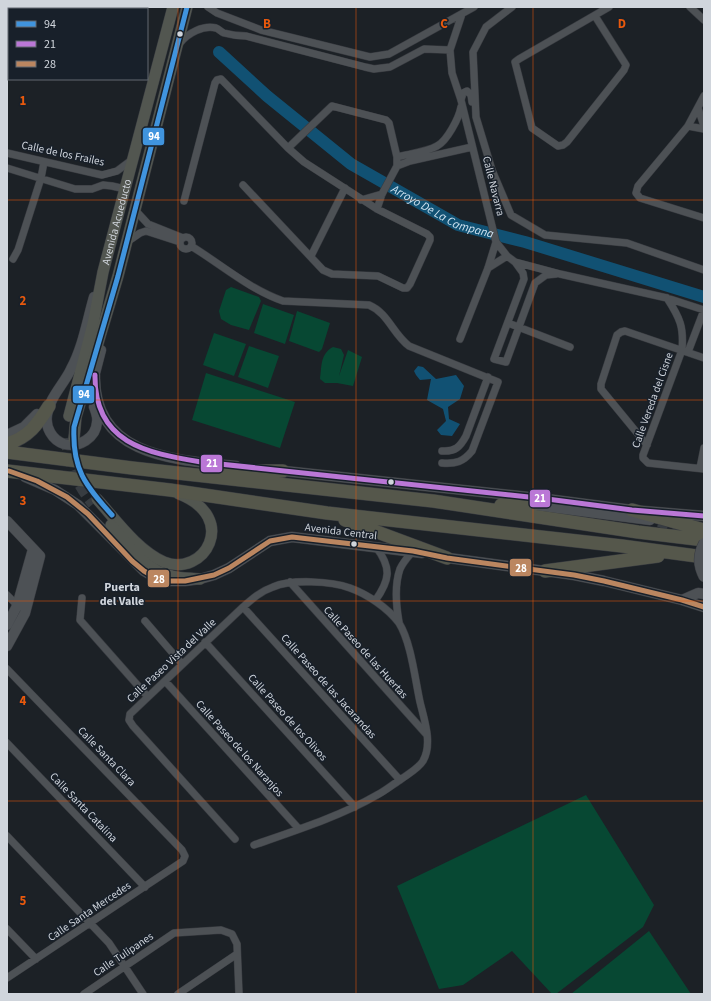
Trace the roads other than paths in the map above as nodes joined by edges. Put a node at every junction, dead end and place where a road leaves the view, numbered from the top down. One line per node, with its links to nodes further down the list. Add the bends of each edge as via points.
1 (173, 7): 26 (main road, Avenida Acueducto)
2 (187, 7): 12 (main road, Avenida Acueducto)
3 (208, 7): 11 (street, via 261,30)
4 (474, 7): 8 (street)
5 (512, 7): 18 (street, Calle Navarra, via 486,27 472,52)
6 (609, 7): 9 (street)
7 (690, 7): 10 (street)
8 (462, 14): 11 (street, via 397,51 380,57 361,55); 14 (street, Calle Navarra)
9 (594, 16): 9 (street, via 516,62 532,128 558,146 567,142 626,65)
10 (704, 20)
11 (291, 37): 13 (street)
12 (177, 46): 13 (street, via 185,37 202,28 223,28); 39 (main road, Avenida Acueducto)
13 (288, 47): 14 (street, via 374,69 390,66 424,49)
14 (450, 50): 16 (street, Calle Navarra, via 452,73)
15 (704, 96): 17 (street)
16 (461, 102): 18 (street, via 464,92 470,93); 22 (street, Calle Navarra); 25 (street, via 460,115 441,143 436,147)
17 (698, 108): 19 (street); 20 (street)
18 (476, 118): 31 (street, Calle Navarra)
19 (688, 126): 21 (street); 41 (street, via 638,186 636,193 640,198)
20 (704, 126)
21 (704, 129)
22 (472, 147): 27 (street, Calle Navarra); 29 (street)
23 (288, 148): 25 (street, via 332,106 382,118 388,123); 34 (street, via 304,162); 38 (street, via 221,79 217,80)
24 (7, 152): 28 (street, Calle de los Frailes)
25 (396, 157): 29 (street)
26 (133, 159): 28 (street, Calle de los Frailes, via 117,172 102,175); 35 (main road, Avenida Acueducto)
27 (475, 159): 31 (street, via 484,180 490,176); 43 (street, Calle Navarra)
28 (44, 162): 32 (street)
29 (397, 166): 36 (street)
30 (7, 168): 32 (street)
31 (492, 170): 50 (street, Calle Navarra, via 511,215 545,235 627,243)
32 (41, 178): 35 (street, via 75,189 103,185); 47 (street)
33 (243, 185): 45 (street)
34 (345, 188): 37 (street); 45 (street)
35 (125, 189): 51 (main road, Avenida Acueducto)
36 (384, 192): 37 (street); 40 (street)
37 (361, 200): 40 (street)
38 (184, 201)
39 (135, 210): 42 (street); 44 (main road, Avenida Acueducto)
40 (377, 210): 45 (street, via 430,237 407,288 378,276 328,273)
41 (704, 218)
42 (147, 228): 44 (street); 63 (street, via 181,240 180,246 184,249 191,246 240,280 273,298 283,301 369,304 383,314 401,340 409,346)
43 (495, 237): 46 (street, Calle Navarra); 49 (street)
44 (127, 242): 55 (main road, Avenida Acueducto)
45 (311, 256)
46 (507, 256): 48 (street, Calle Navarra); 49 (street)
47 (13, 260)
48 (515, 262): 52 (street, Calle Navarra); 56 (street, via 524,279)
49 (488, 268): 58 (street)
50 (704, 270)
51 (103, 272): 55 (main road, Avenida Acueducto, via 93,324 67,425 70,439); 64 (main road, via 96,288 80,347)
52 (560, 274): 53 (street, Calle Navarra); 57 (street, via 546,275 534,283)
53 (667, 298): 54 (street, Calle Navarra); 60 (street, Calle Vereda del Cisne, via 682,324)
54 (704, 310): 60 (street, Calle Vereda del Cisne)
55 (105, 321): 62 (main road, via 106,328)
56 (508, 323): 57 (street); 57 (street, via 494,359 506,362)
57 (519, 327): 59 (street)
58 (460, 339)
59 (570, 347)
60 (685, 351): 61 (street); 68 (street, Calle Vereda del Cisne); 68 (street, via 625,331 617,335 601,389)
61 (704, 358)
62 (95, 375): 65 (main road, via 92,398 97,422 93,433 86,440 70,445 55,439 47,425); 75 (main road, via 95,395 103,416 117,434 133,445 172,458)
63 (488, 377): 70 (street, via 462,444 456,450); 72 (street, via 498,382 472,451 460,461 452,464)
64 (66, 378): 65 (main road); 66 (main road, via 30,422)
65 (49, 406): 67 (highway, via 28,434)
66 (7, 434)
67 (7, 444)
68 (647, 445): 73 (street, Calle Vereda del Cisne, via 643,458 648,463)
69 (704, 448): 73 (street)
70 (442, 451)
71 (7, 452): 76 (highway)
72 (442, 463)
73 (702, 468)
74 (8, 471): 78 (highway); 97 (main road, Avenida Central, via 37,481 67,497 88,514 132,561 156,578 176,582)
75 (283, 471): 76 (highway); 77 (main road)
76 (170, 472): 79 (highway)
77 (415, 484): 80 (main road, via 442,491); 81 (main road)
78 (170, 490): 82 (highway); 97 (main road, via 200,505 210,519 212,528 212,536 204,552 190,562 182,564 165,562 149,553 95,502 147,564 171,576)
79 (433, 501): 80 (highway); 87 (highway)
80 (533, 505): 85 (main road)
81 (632, 510): 83 (main road); 86 (highway)
82 (327, 513): 90 (highway); 92 (highway)
83 (704, 516)
84 (7, 521): 107 (main road, via 37,552)
85 (656, 521)
86 (704, 530)
87 (704, 542): 96 (main road, bridge, via 699,558)
88 (376, 547): 89 (main road, Avenida Central); 94 (street, via 388,568); 97 (main road, Avenida Central, via 306,538 280,539 261,546 229,568)
89 (413, 551): 92 (main road, Avenida Central); 95 (street, Calle Paseo Vista del Valle, via 400,568)
90 (674, 554): 91 (highway); 93 (highway)
91 (704, 557)
92 (447, 558): 93 (main road, Avenida Central)
93 (545, 571): 102 (main road, Avenida Central, via 574,575)
94 (388, 577): 95 (street); 103 (street)
95 (398, 577): 104 (street, Calle Paseo Vista del Valle)
96 (704, 577)
97 (200, 579)
98 (290, 582): 103 (street, Calle Paseo Vista del Valle, via 321,582 350,588); 105 (street, Calle Paseo Vista del Valle, via 260,593); 118 (street, Calle Paseo de las Huertas)
99 (704, 594): 102 (main road, via 698,592)
100 (7, 595): 107 (street)
101 (82, 598): 117 (street, via 80,620)
102 (682, 600): 106 (main road, Avenida Central)
103 (375, 601): 108 (street, Calle Paseo Vista del Valle)
104 (395, 602): 108 (street); 110 (street, Calle Paseo Vista del Valle)
105 (243, 607): 112 (street, Calle Paseo Vista del Valle); 120 (street, Calle Paseo de las Jacarandas)
106 (704, 607)
107 (21, 609): 111 (main road); 113 (main road)
108 (388, 610): 110 (street, Calle Paseo Vista del Valle)
109 (145, 621): 114 (street)
110 (399, 624): 118 (street, Calle Paseo Vista del Valle, via 407,642)
111 (7, 625)
112 (205, 642): 114 (street, Calle Paseo Vista del Valle); 121 (street, Calle Paseo de los Olivos)
113 (7, 646)
114 (182, 664): 116 (street, Calle Paseo Vista del Valle)
115 (7, 669): 126 (street, Calle Santa Clara, via 182,850 185,856)
116 (164, 680): 117 (street, Calle Paseo Vista del Valle); 122 (street, Calle Paseo de los Naranjos)
117 (148, 696): 124 (street, Calle Paseo Vista del Valle, via 130,714 129,720)
118 (427, 736): 120 (street, Calle Paseo Vista del Valle, via 427,752 423,761)
119 (7, 743): 127 (street, Calle Santa Catalina)
120 (400, 780): 121 (street, Calle Paseo Vista del Valle)
121 (355, 807): 122 (street, Calle Paseo Vista del Valle)
122 (299, 829): 125 (street, Calle Paseo Vista del Valle)
123 (7, 836): 128 (street)
124 (235, 839)
125 (254, 845)
126 (183, 861): 127 (street, Calle Santa Mercedes)
127 (145, 886): 128 (street, Calle Santa Mercedes)
128 (90, 923): 131 (street, Calle Santa Mercedes); 132 (street, via 109,943)
129 (7, 929): 131 (street)
130 (237, 954): 132 (street, Calle Tulipanes, via 236,940 227,931 174,933); 136 (street); 137 (street)
131 (36, 959): 133 (street, Calle Santa Mercedes)
132 (125, 967): 134 (street, Calle Tulipanes); 135 (street)
133 (7, 978)
134 (84, 994)
135 (143, 994)
136 (178, 994)
137 (239, 994)

